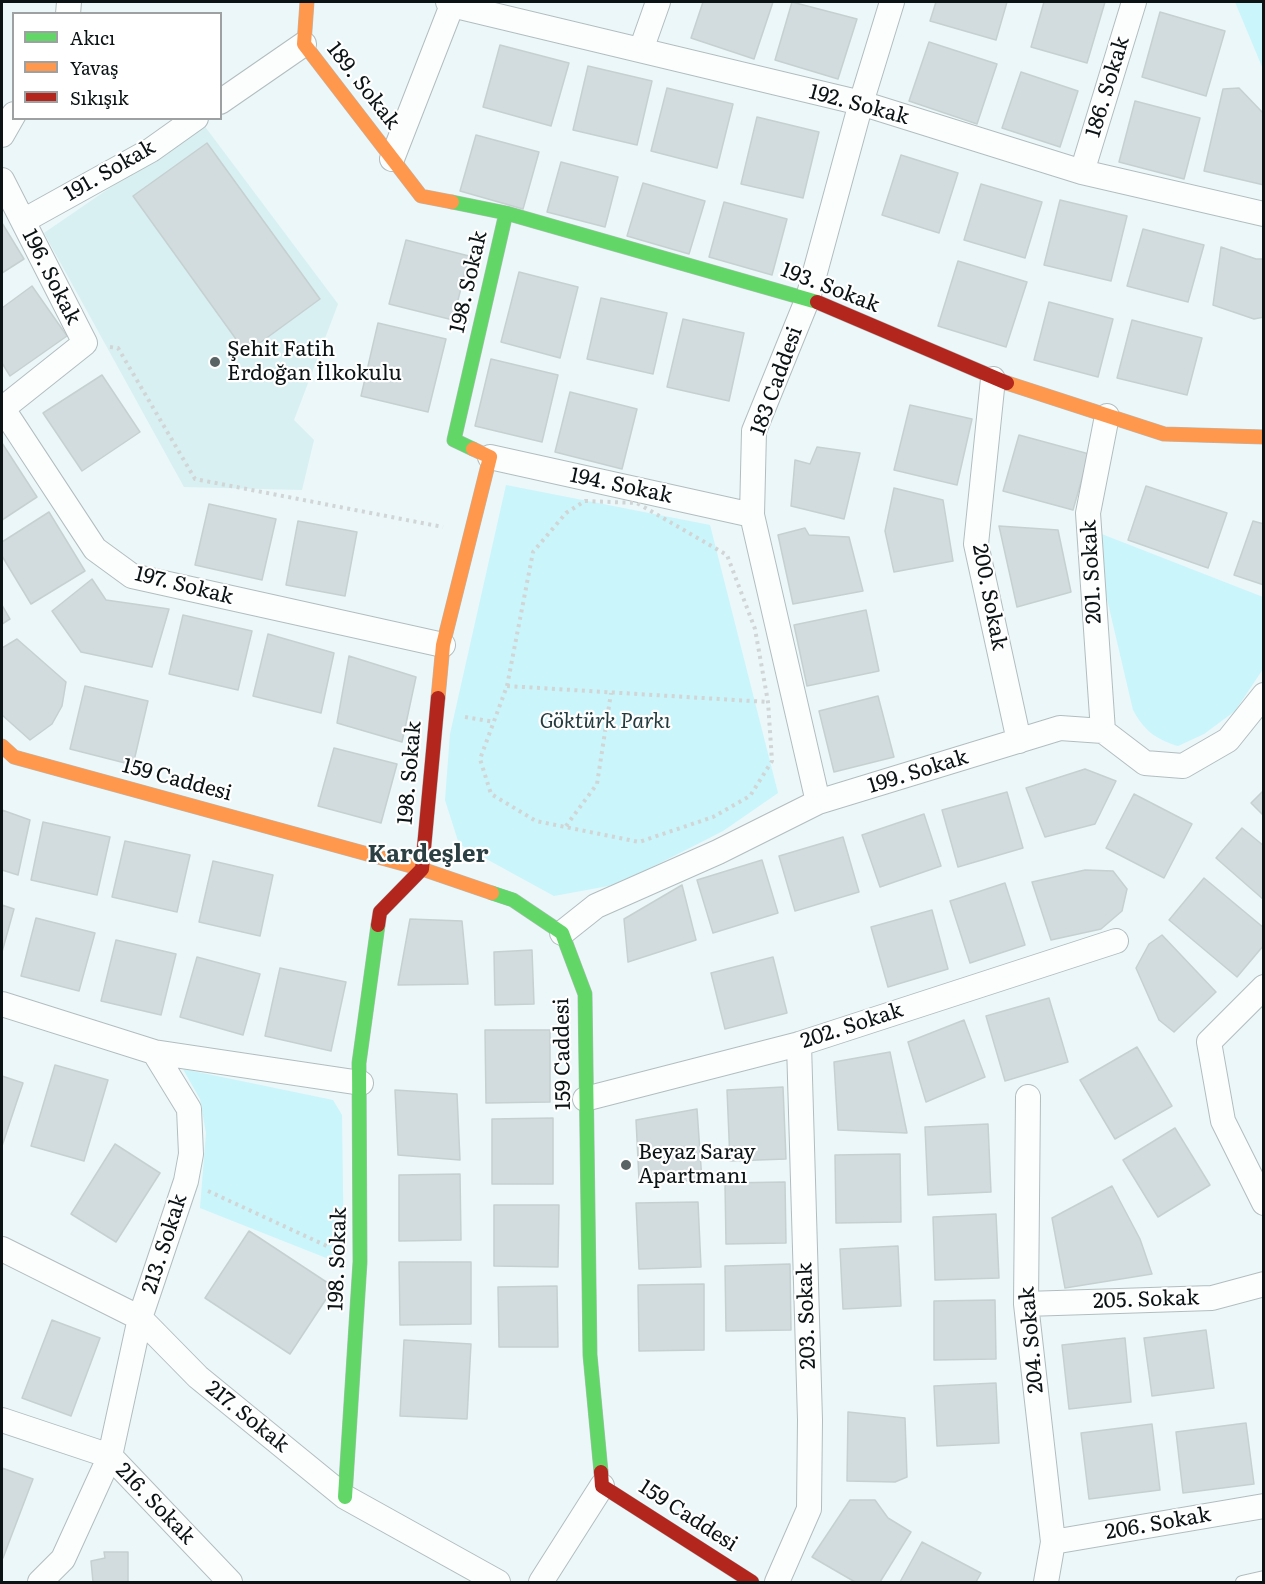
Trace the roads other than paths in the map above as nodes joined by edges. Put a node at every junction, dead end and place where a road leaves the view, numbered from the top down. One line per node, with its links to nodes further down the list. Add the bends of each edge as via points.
1 (307, 2): 6 (street, 189. Sokak)
2 (658, 2): 7 (street)
3 (892, 2): 9 (street, 183 Caddesi)
4 (1134, 2): 14 (street, 186. Sokak)
5 (450, 3): 7 (street, 192. Sokak); 13 (street)
6 (304, 44): 8 (street); 13 (street, 189. Sokak)
7 (641, 50): 9 (street, 192. Sokak)
8 (222, 101)
9 (861, 103): 14 (street, 192. Sokak); 19 (street, 183 Caddesi)
10 (12, 118): 12 (street)
11 (193, 120): 18 (street, 191. Sokak, via 151,150)
12 (2, 135)
13 (392, 159): 16 (street, 193. Sokak, via 421,196)
14 (1082, 172): 17 (street, 192. Sokak)
15 (2, 180): 18 (street, 196. Sokak)
16 (506, 213): 19 (street, 193. Sokak); 24 (street, 198. Sokak, via 454,440)
17 (1263, 214)
18 (23, 221): 21 (street, 196. Sokak, via 85,343)
19 (808, 298): 20 (street, 193. Sokak); 25 (street, 183 Caddesi, via 754,431)
20 (993, 379): 22 (street, 193. Sokak); 29 (street, 200. Sokak, via 976,544)
21 (2, 409): 26 (street, 197. Sokak, via 95,549 132,576)
22 (1107, 416): 23 (street, 193. Sokak, via 1164,434); 28 (street, 201. Sokak, via 1088,513)
23 (1263, 437)
24 (490, 457): 25 (street, 194. Sokak); 26 (street, 198. Sokak)
25 (752, 515): 31 (street, 183 Caddesi)
26 (443, 645): 32 (street, 198. Sokak)
27 (1263, 695): 28 (street, via 1228,740 1183,766 1145,763)
28 (1103, 730): 29 (street, 199. Sokak, via 1060,728)
29 (1019, 741): 31 (street, 199. Sokak)
30 (2, 746): 32 (street, 159 Caddesi, via 14,757)
31 (818, 802): 33 (street, 199. Sokak, via 596,906)
32 (422, 869): 33 (street, 159 Caddesi, via 513,900); 39 (street, 198. Sokak, via 380,912 359,1063)
33 (562, 933): 41 (street, 159 Caddesi, via 585,994)
34 (1116, 941): 37 (street, 202. Sokak)
35 (1263, 987): 42 (street, via 1209,1042 1223,1120)
36 (2, 1004): 38 (street)
37 (799, 1044): 41 (street, 202. Sokak); 59 (street, 203. Sokak, via 809,1509)
38 (154, 1052): 39 (street); 46 (street, 213. Sokak, via 189,1109 191,1154 186,1181)
39 (362, 1083): 50 (street, 198. Sokak, via 360,1262)
40 (1028, 1097): 45 (street, 204. Sokak)
41 (585, 1099): 49 (street, 159 Caddesi, via 590,1355)
42 (1263, 1203)
43 (2, 1249): 46 (street, 217. Sokak)
44 (1263, 1284): 45 (street, 205. Sokak, via 1212,1298)
45 (1026, 1304): 52 (street, 204. Sokak)
46 (140, 1318): 48 (street, 213. Sokak); 50 (street, 217. Sokak, via 198,1377)
47 (2, 1420): 48 (street, 216. Sokak)
48 (110, 1456): 54 (street, 213. Sokak, via 63,1559); 55 (street, 216. Sokak)
49 (602, 1486): 57 (street); 58 (street, 159 Caddesi)
50 (345, 1497): 56 (street, 217. Sokak)
51 (1263, 1506): 52 (street, 206. Sokak)
52 (1053, 1542): 60 (street, 204. Sokak)
53 (1263, 1577): 61 (lane)
54 (40, 1582)
55 (230, 1582)
56 (498, 1582)
57 (541, 1582)
58 (752, 1582)
59 (777, 1582)
60 (1046, 1582)
61 (1242, 1582)

